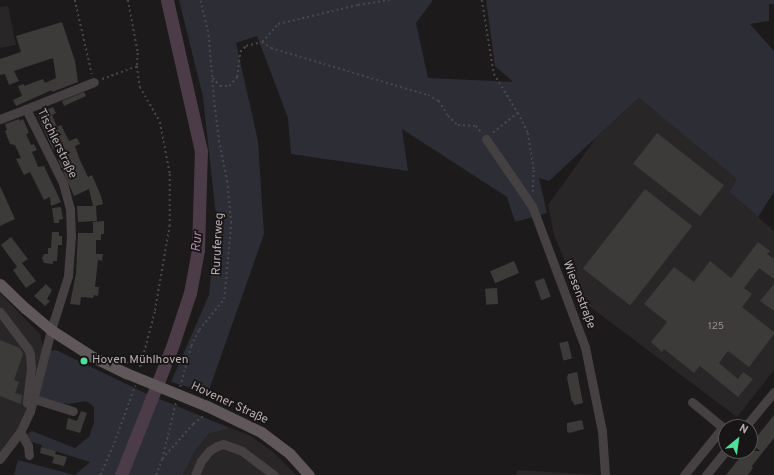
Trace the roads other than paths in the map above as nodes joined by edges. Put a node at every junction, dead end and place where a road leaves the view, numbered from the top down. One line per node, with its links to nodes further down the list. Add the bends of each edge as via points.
1 (94, 82): 2 (street, Tischlerstraße)
2 (26, 109): 3 (street, Tischlerstraße); 7 (street, Tischlerstraße, via 63,183 70,209 68,276)
3 (0, 119)
4 (483, 135): 23 (street, Wiesenstraße, via 532,206 585,347 602,432)
5 (0, 284): 7 (main road, Hovener Straße)
6 (0, 312): 9 (street, via 28,349)
7 (51, 330): 9 (street, Tischlerstraße); 22 (main road, Hovener Straße, bridge, via 93,357 126,368 207,410 261,432 290,454)
8 (774, 392): 13 (street)
9 (31, 398): 11 (street); 12 (street); 15 (street, via 26,422)
10 (692, 402): 14 (street)
11 (24, 410)
12 (73, 411)
13 (752, 419)
14 (718, 424)
15 (20, 432): 17 (street, via 28,446); 18 (street)
16 (718, 436): 24 (street)
17 (29, 455)
18 (0, 459)
19 (719, 459): 25 (street)
20 (195, 475): 21 (street, via 209,451 223,444 242,451)
21 (274, 475)
22 (309, 475)
23 (605, 475)
24 (684, 475)
25 (706, 475)

